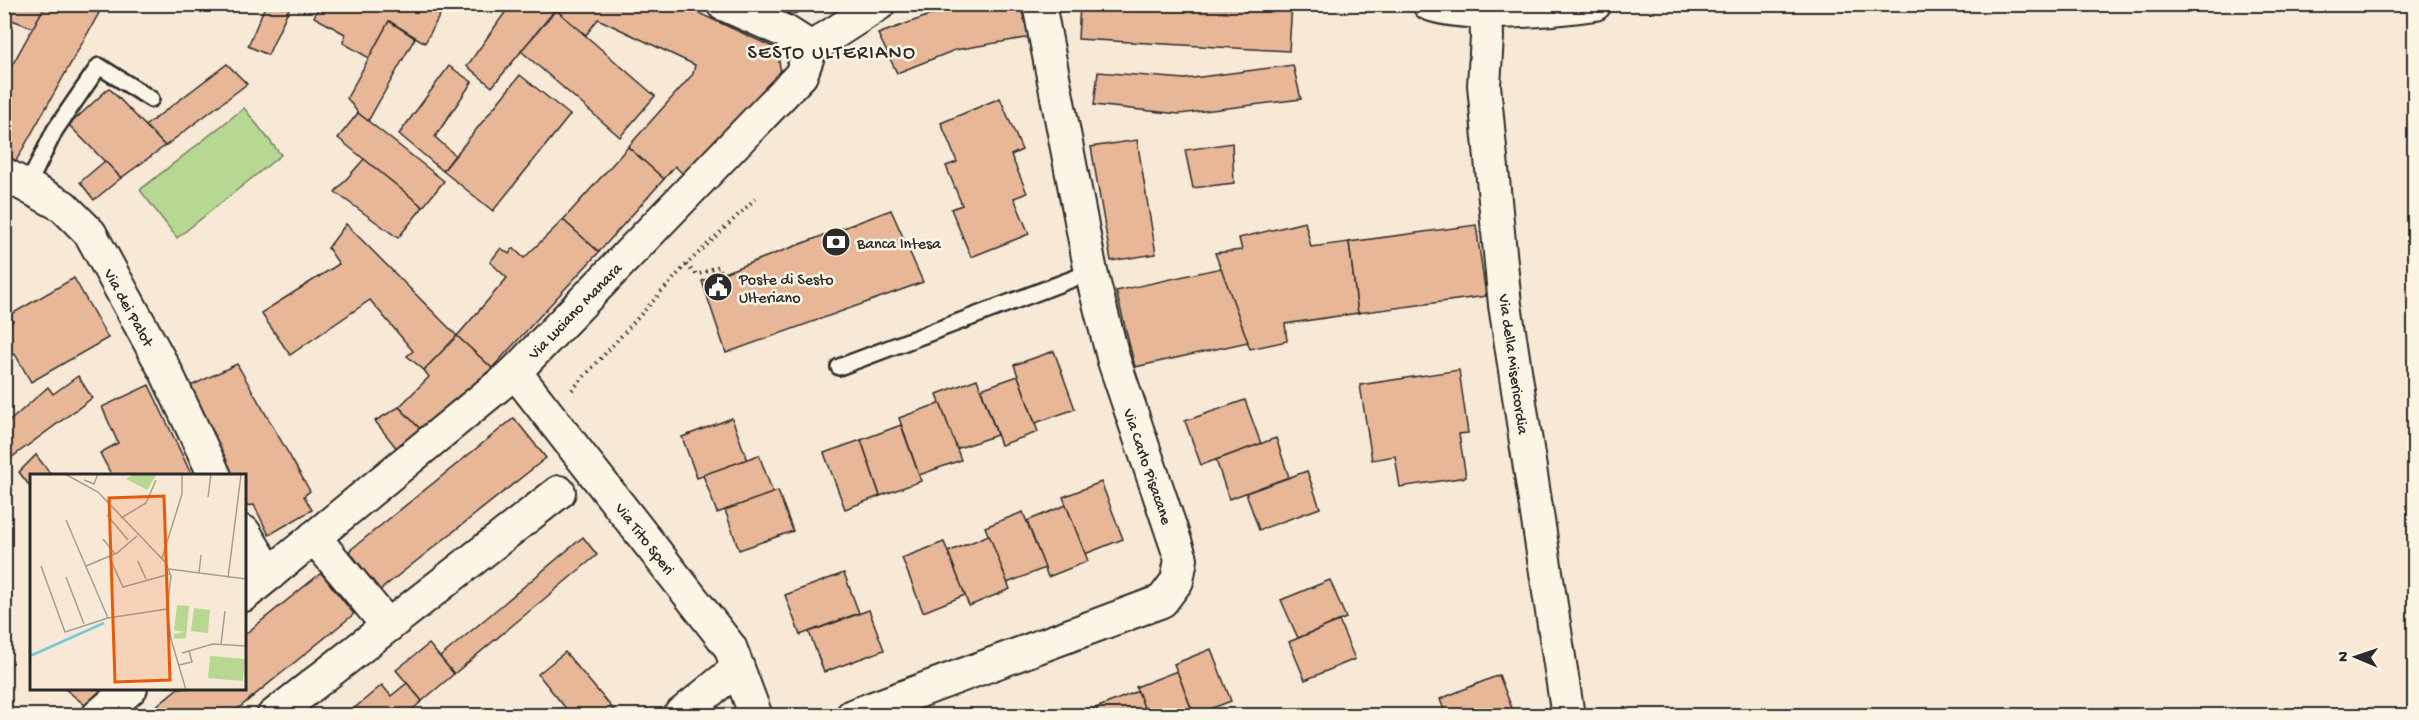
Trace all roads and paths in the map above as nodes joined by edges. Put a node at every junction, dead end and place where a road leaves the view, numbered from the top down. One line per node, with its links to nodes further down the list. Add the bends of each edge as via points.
1 (723, 4): 7 (street, via 786,32)
2 (879, 4): 7 (street)
3 (1039, 4): 12 (street, Via Carlo Pisacane)
4 (1429, 4): 6 (street)
5 (1595, 4): 6 (street)
6 (1486, 11): 31 (street, Via della Misericordia, via 1484,86 1505,305)
7 (811, 48): 15 (street, Via Luciano Manara, via 801,75)
8 (151, 99): 9 (lane, via 99,66)
9 (16, 181): 17 (street, Via dei Palot, via 63,206 90,233 166,372)
10 (755, 199): 11 (path)
11 (686, 265): 13 (path, via 697,275 718,266); 16 (path)
12 (1091, 272): 14 (lane); 30 (street, Via Carlo Pisacane, via 1114,361 1180,559 1177,581 1162,601)
13 (721, 274)
14 (839, 367)
15 (515, 372): 16 (street, Via Tito Speri); 20 (street, Via Luciano Manara)
16 (550, 415): 24 (street, Via Tito Speri, via 730,647)
17 (214, 474)
18 (559, 492): 23 (street)
19 (246, 535): 21 (street)
20 (314, 537): 21 (street, Via Luciano Manara); 23 (street)
21 (270, 574): 22 (street, Via Luciano Manara)
22 (246, 593)
23 (388, 626): 27 (street)
24 (738, 668): 28 (street); 29 (street, Via Tito Speri)
25 (129, 690): 26 (street)
26 (98, 716)
27 (273, 716)
28 (679, 716)
29 (756, 716)
30 (852, 716)
31 (1568, 716)

